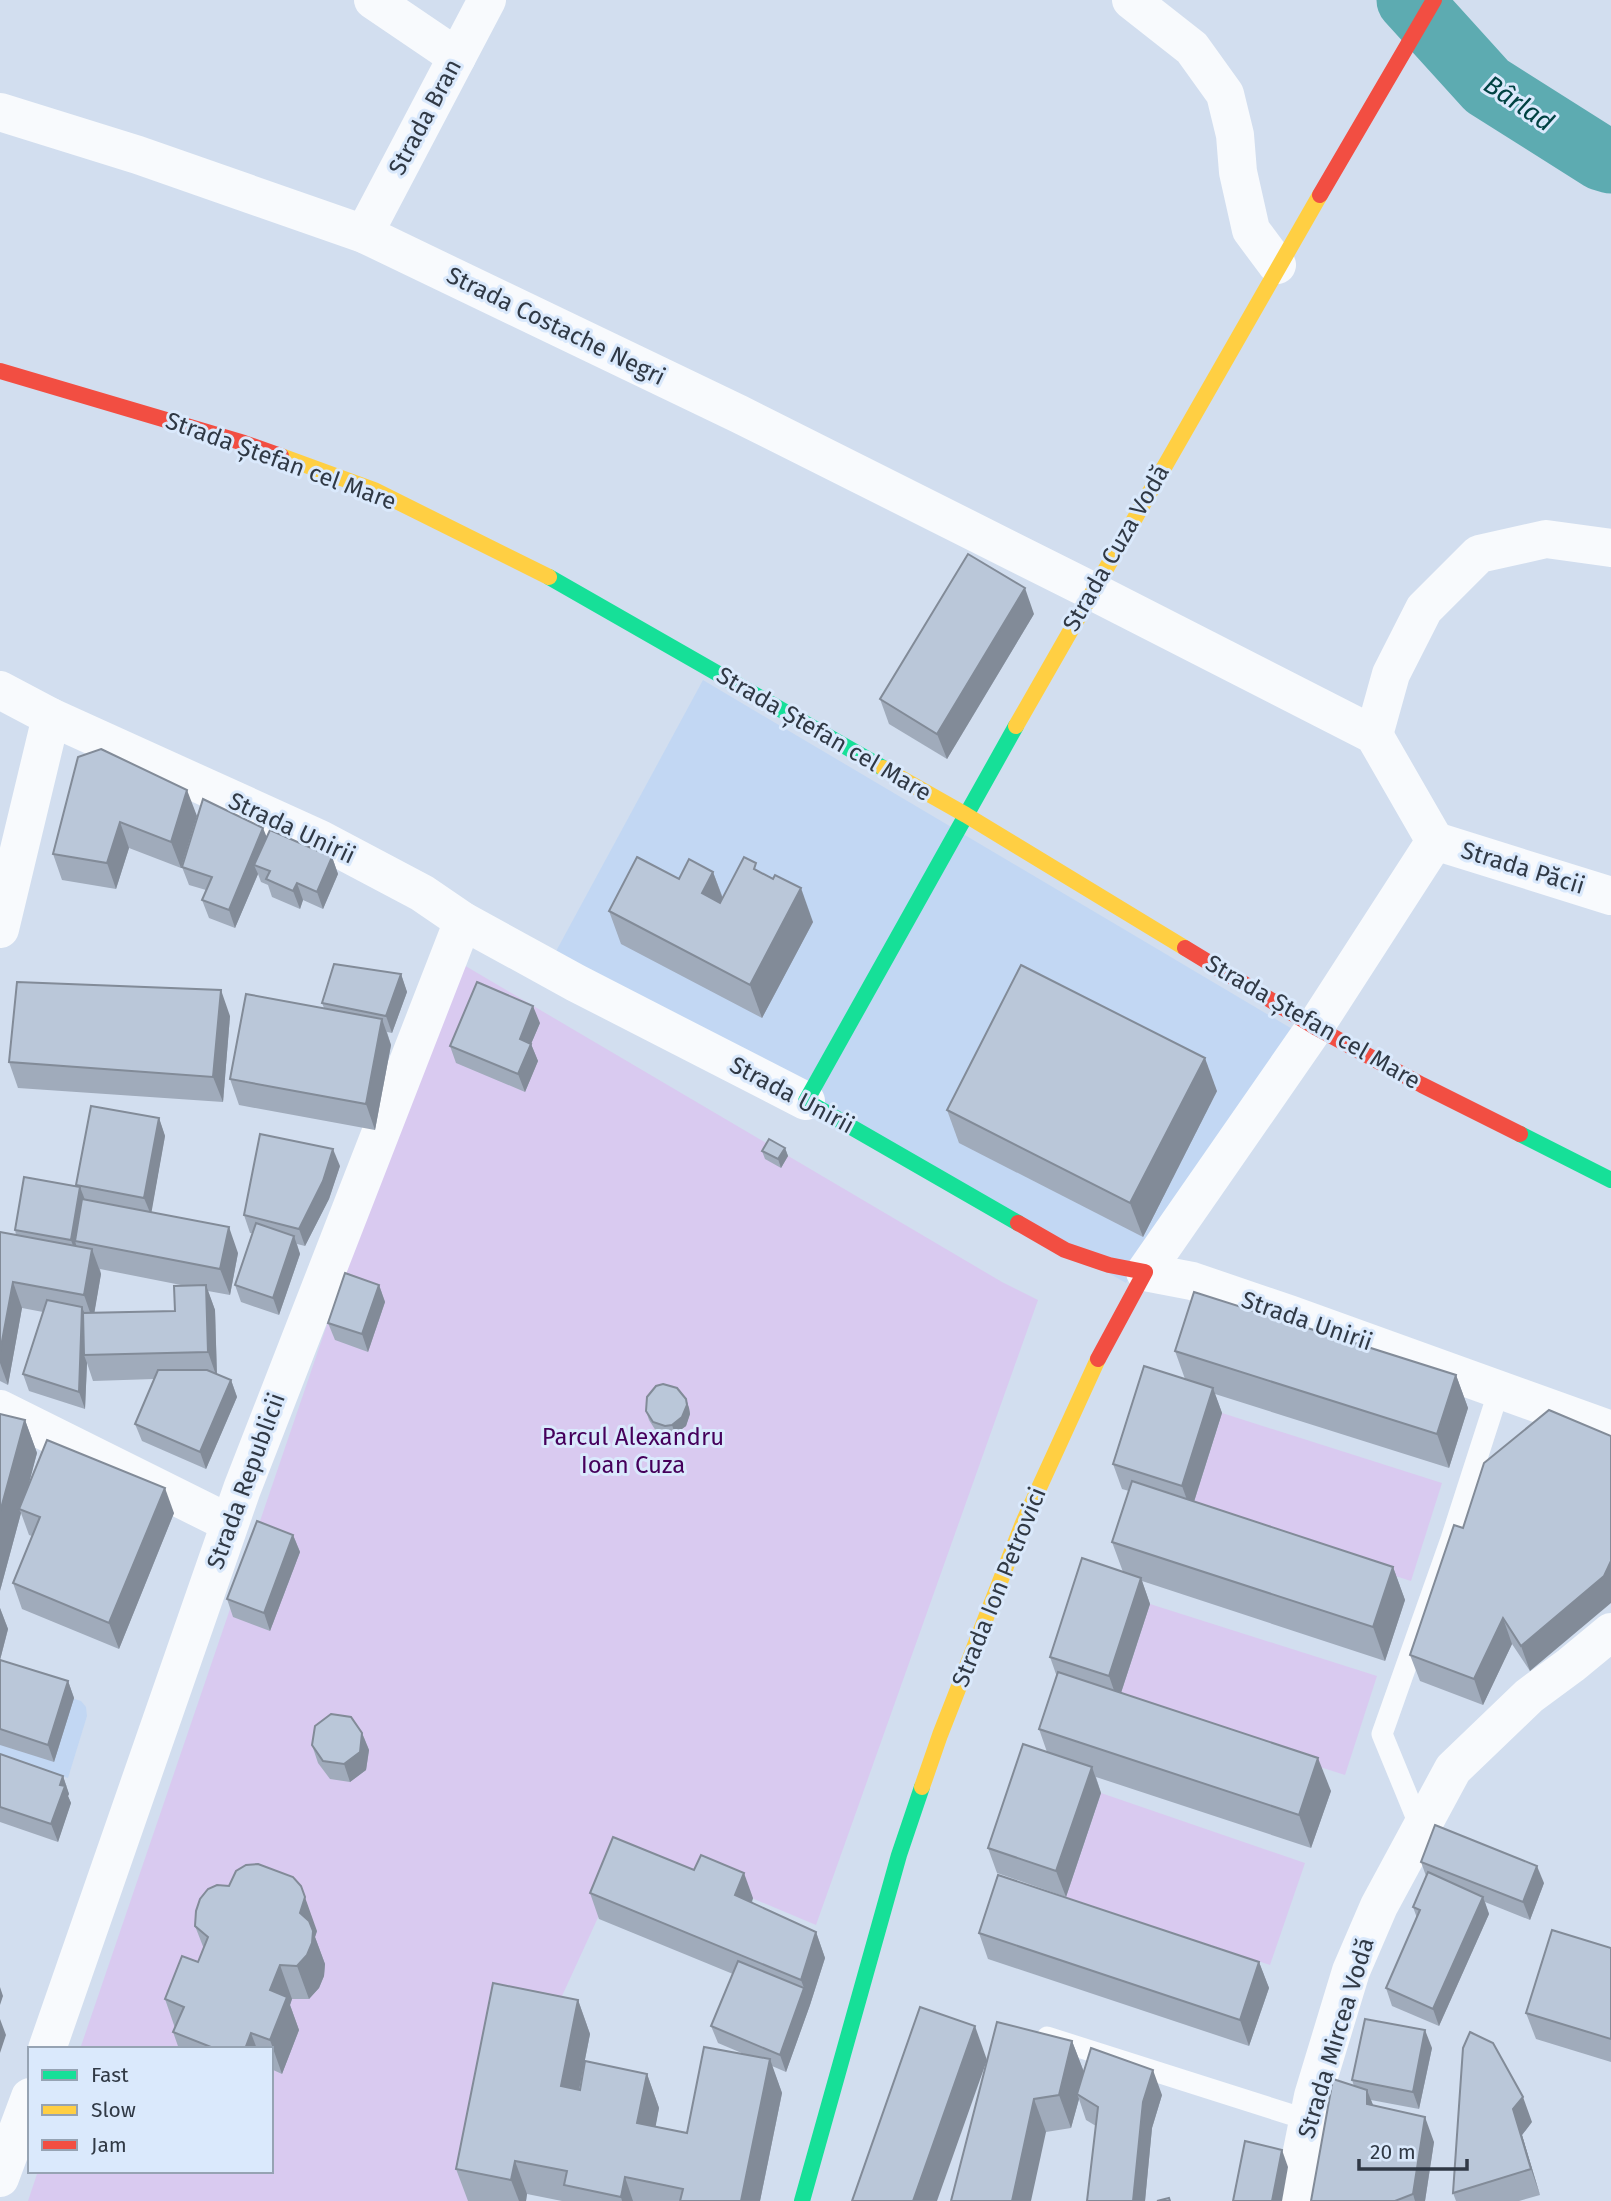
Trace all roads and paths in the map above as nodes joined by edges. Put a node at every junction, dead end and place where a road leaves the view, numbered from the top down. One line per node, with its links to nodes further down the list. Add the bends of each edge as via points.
1 (373, 0): 5 (street)
2 (487, 0): 5 (street, Strada Bran)
3 (1131, 0): 8 (street, via 1192,48 1225,94 1251,230)
4 (1434, 0): 8 (main road, Strada Cuza Vodă)
5 (457, 57): 7 (street, Strada Bran)
6 (0, 112): 7 (street, Strada Costache Negri)
7 (364, 234): 11 (street, Strada Costache Negri)
8 (1277, 265): 11 (main road, Strada Cuza Vodă)
9 (0, 371): 15 (main road, Strada Ștefan cel Mare, via 244,443 374,490 550,578)
10 (1611, 548): 14 (street, via 1546,539 1479,554 1424,609 1391,674)
11 (1092, 591): 14 (street, Strada Costache Negri); 15 (main road, Strada Cuza Vodă)
12 (0, 690): 13 (street, Strada Unirii)
13 (51, 717): 18 (street, Strada Unirii, via 320,839 422,893); 19 (street)
14 (1374, 734): 16 (street)
15 (966, 815): 20 (main road, Strada Ștefan cel Mare); 21 (main road, Strada Cuza Vodă)
16 (1435, 841): 17 (street, Strada Păcii); 20 (street, Strada Ion Petrovici)
17 (1611, 896)
18 (463, 921): 21 (street, Strada Unirii); 27 (street, Strada Republicii)
19 (0, 929)
20 (1315, 1027): 22 (main road, Strada Ștefan cel Mare); 23 (street, Strada Ion Petrovici)
21 (806, 1101): 23 (main road, Strada Unirii, via 1065,1250)
22 (1611, 1180)
23 (1145, 1272): 24 (street, Strada Unirii, via 1192,1281); 35 (main road, Strada Ion Petrovici, via 1088,1377 1023,1523 940,1735 902,1846)
24 (1499, 1390): 26 (street, Strada Unirii); 29 (lane, via 1382,1734)
25 (0, 1409): 27 (street)
26 (1611, 1430)
27 (229, 1523): 31 (street, Strada Republicii)
28 (1611, 1632): 29 (street, Strada Mircea Vodă, via 1528,1696 1470,1751 1453,1769)
29 (1420, 1829): 33 (street, Strada Mircea Vodă, via 1351,1971)
30 (1045, 2036): 33 (lane)
31 (48, 2047)
32 (28, 2102): 34 (street)
33 (1308, 2120): 36 (street, Strada Mircea Vodă)
34 (0, 2178)
35 (802, 2201)
36 (1294, 2201)

